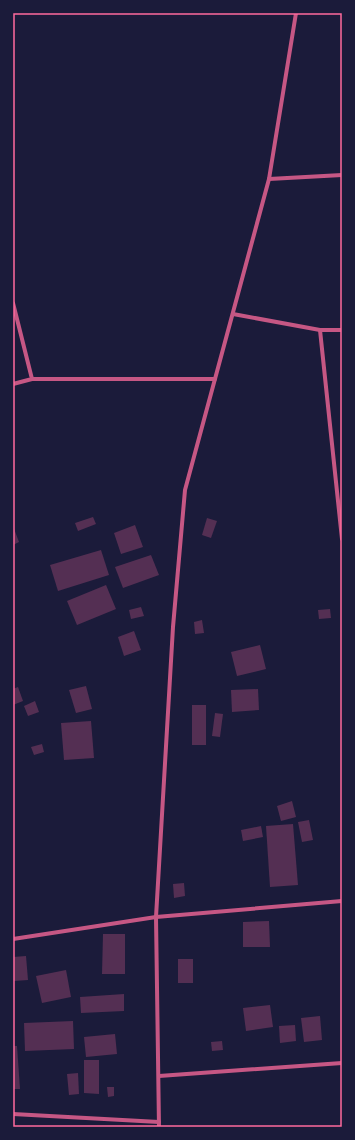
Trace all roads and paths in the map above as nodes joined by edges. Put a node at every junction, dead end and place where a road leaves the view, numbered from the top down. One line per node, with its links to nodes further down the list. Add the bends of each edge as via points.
1 (296, 13): 3 (street)
2 (342, 174): 3 (street)
3 (269, 179): 5 (street)
4 (13, 303): 8 (street)
5 (233, 314): 6 (street); 9 (street)
6 (320, 330): 7 (street); 11 (street)
7 (342, 330)
8 (32, 379): 9 (street); 10 (street)
9 (215, 379): 13 (street, via 185,490 173,627)
10 (13, 384)
11 (342, 539)
12 (342, 901): 13 (street)
13 (156, 917): 14 (street); 16 (street)
14 (13, 940)
15 (342, 1063): 16 (street)
16 (159, 1076): 18 (street)
17 (13, 1114): 18 (street)
18 (159, 1125)

